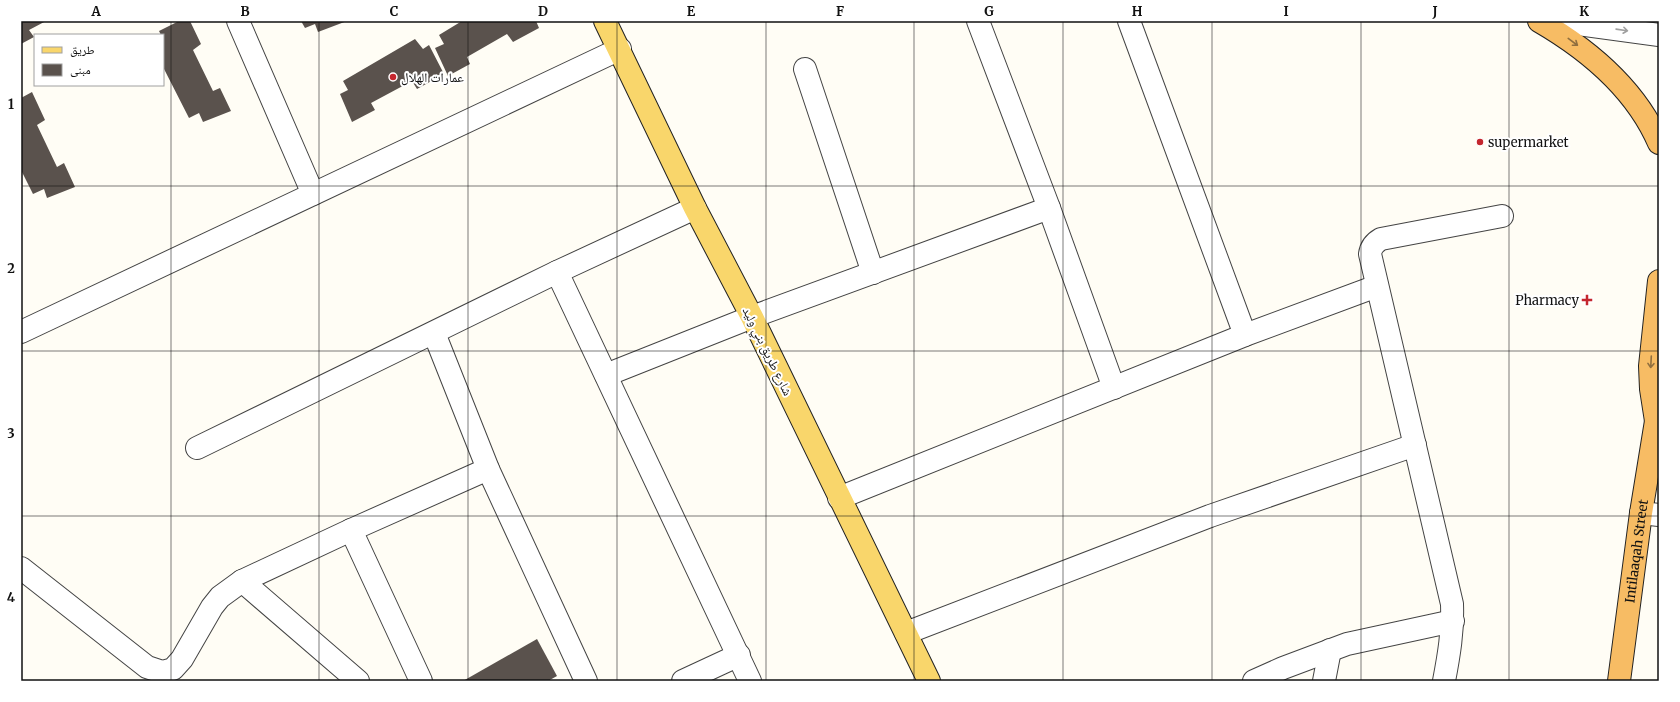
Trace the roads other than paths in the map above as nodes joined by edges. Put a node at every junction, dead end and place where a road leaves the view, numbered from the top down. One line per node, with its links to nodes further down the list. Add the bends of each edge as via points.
1 (238, 21): 11 (street)
2 (605, 21): 8 (main road, شارع طريق بني وليد)
3 (978, 21): 13 (street)
4 (1129, 21): 22 (street)
5 (1540, 21): 10 (highway, one-way to 10, via 1593,57 1618,82 1640,109)
6 (1556, 21): 7 (street, one-way to 7)
7 (1659, 35)
8 (620, 49): 11 (street); 12 (main road, شارع طريق بني وليد)
9 (805, 69): 16 (street)
10 (1659, 143)
11 (313, 194): 20 (street)
12 (695, 208): 15 (street); 19 (main road, شارع طريق بني وليد)
13 (1049, 208): 16 (street); 24 (street)
14 (1502, 216): 18 (street, via 1380,239 1375,242 1370,254)
15 (557, 272): 21 (street); 23 (street)
16 (873, 272): 19 (street)
17 (1659, 281): 25 (highway, Intilaaqah Street, one-way to 25, via 1650,366 1651,389)
18 (1377, 286): 22 (street); 26 (street)
19 (752, 317): 23 (street); 29 (main road, شارع طريق بني وليد)
20 (21, 332)
21 (434, 333): 27 (street); 28 (street)
22 (1245, 335): 24 (street)
23 (606, 375): 37 (street)
24 (1114, 388): 29 (street)
25 (1657, 417): 30 (highway, Intilaaqah Street)
26 (1415, 445): 34 (street, via 1447,580); 35 (street, via 1210,516)
27 (197, 448)
28 (488, 469): 31 (street); 40 (street)
29 (839, 498): 35 (main road, شارع طريق بني وليد)
30 (1650, 514): 47 (highway, Intilaaqah Street)
31 (351, 530): 33 (street); 39 (street)
32 (21, 568): 33 (street, via 147,668 162,672 173,669 182,659 212,607 220,597)
33 (242, 581): 38 (street)
34 (1453, 621): 36 (street); 46 (street, via 1451,648)
35 (906, 633): 43 (main road, شارع طريق بني وليد)
36 (1330, 650): 44 (street); 45 (street)
37 (739, 655): 41 (street); 42 (street)
38 (358, 681)
39 (421, 681)
40 (586, 681)
41 (683, 681)
42 (750, 681)
43 (929, 681)
44 (1254, 681)
45 (1324, 681)
46 (1444, 681)
47 (1619, 681)

